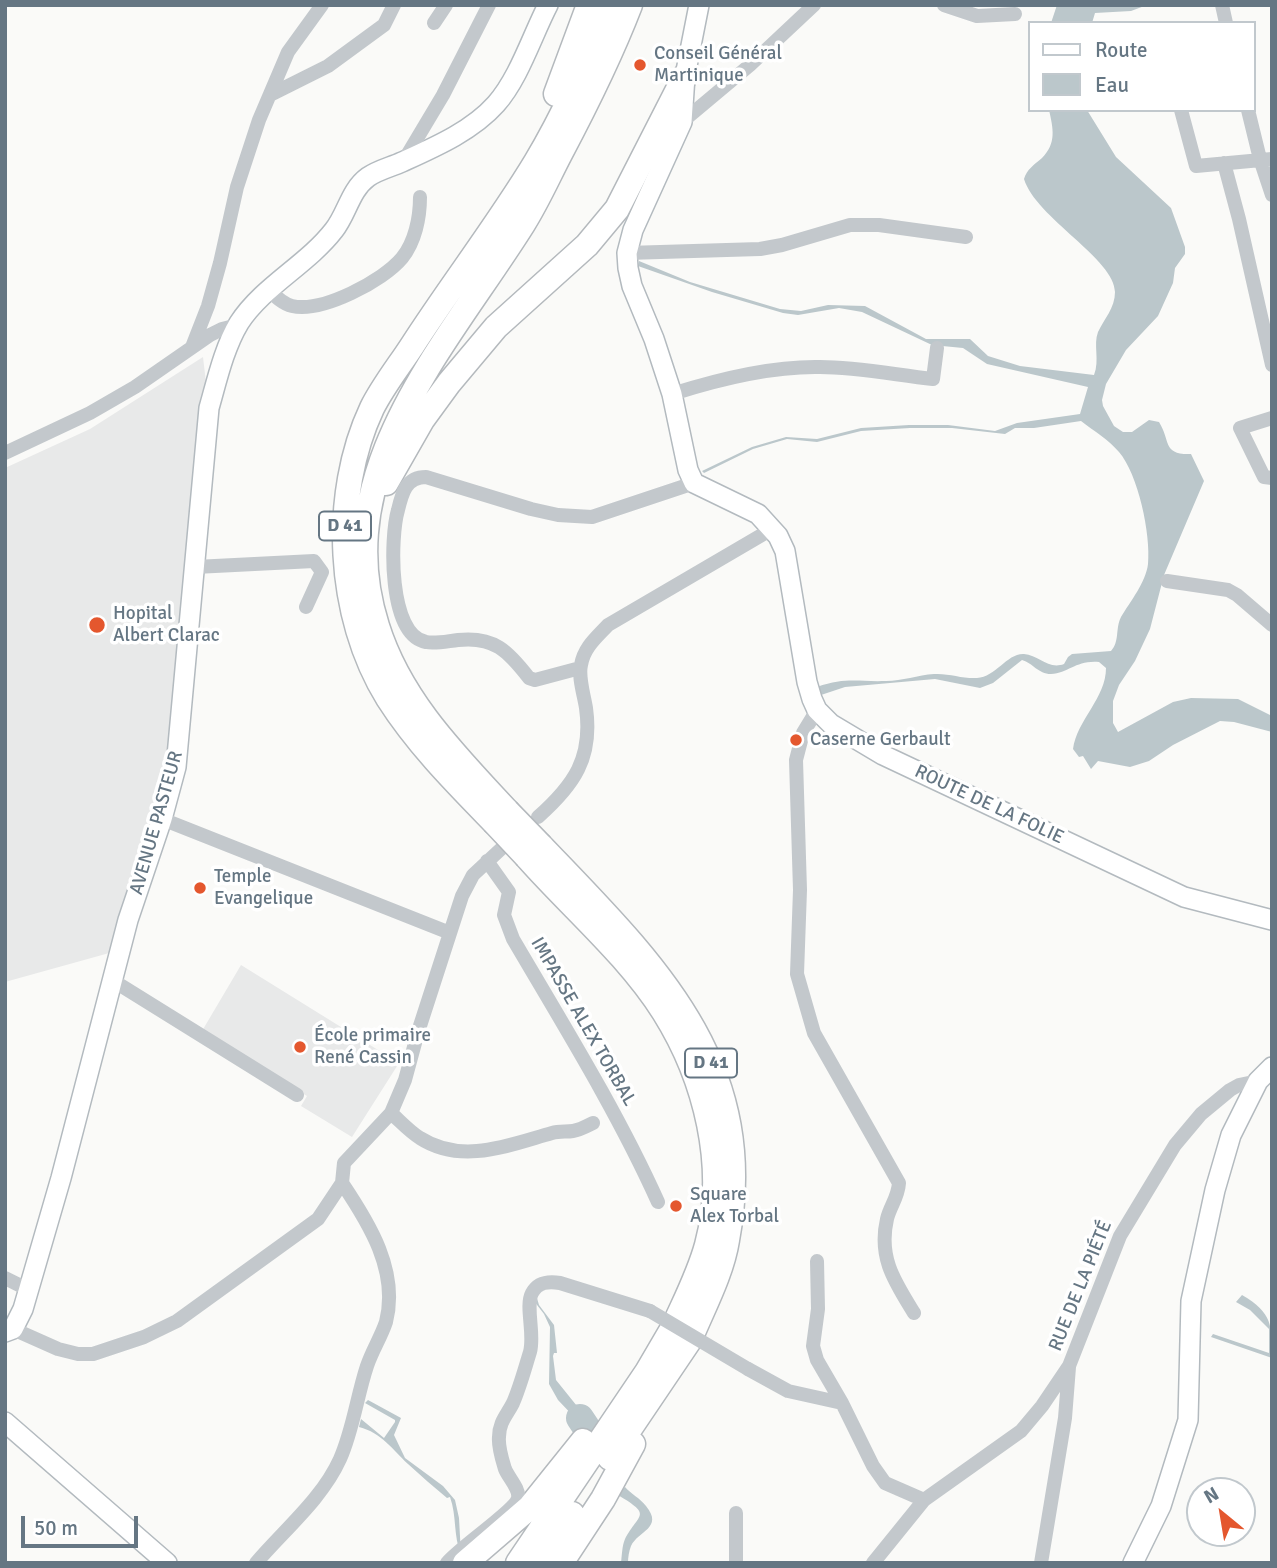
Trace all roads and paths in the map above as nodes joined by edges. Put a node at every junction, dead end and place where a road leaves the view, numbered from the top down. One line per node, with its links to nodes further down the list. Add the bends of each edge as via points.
1 (321, 5): 17 (street, via 288,52)
2 (394, 5): 17 (street, via 384,25 328,66)
3 (446, 5): 15 (street)
4 (489, 5): 23 (street)
5 (548, 5): 23 (street, AVENUE PASTEUR, via 513,79 495,105 471,126)
6 (589, 5): 27 (highway, via 554,99)
7 (612, 5): 27 (highway, D 41, via 537,161)
8 (630, 5): 42 (highway, D 41, via 525,222 427,368 394,427 375,479)
9 (699, 5): 16 (street)
10 (814, 5): 20 (street)
11 (944, 5): 14 (street, via 977,16)
12 (1238, 5): 13 (street)
13 (1223, 12)
14 (1015, 14)
15 (433, 23)
16 (685, 76): 20 (street); 21 (highway)
17 (270, 95): 31 (street, via 237,187)
18 (1182, 112): 24 (street, via 1196,166)
19 (1249, 112): 22 (street)
20 (682, 122): 21 (highway); 29 (street, via 633,230)
21 (653, 138): 42 (highway, via 617,209 595,236 496,327 422,419 381,493)
22 (1266, 159): 24 (street); 25 (street)
23 (403, 162): 30 (street, AVENUE PASTEUR, via 369,176 335,229)
24 (1224, 163): 35 (street)
25 (1272, 195)
26 (419, 197): 30 (street, via 420,216 413,238 389,271 347,295 309,307 291,306)
27 (495, 225): 49 (highway, D 41, via 372,408 349,476 345,517 356,620 387,696 436,763)
28 (966, 237): 29 (street, via 850,225 760,249)
29 (627, 254): 36 (street, via 632,286)
30 (270, 291): 32 (street, AVENUE PASTEUR)
31 (208, 306): 32 (street); 33 (street)
32 (230, 327): 33 (street); 43 (street, AVENUE PASTEUR, via 209,408)
33 (192, 347): 38 (street, via 90,414)
34 (937, 348): 36 (street, via 933,379 820,366 709,382)
35 (1272, 365)
36 (672, 394): 40 (street)
37 (1272, 418): 39 (street, via 1240,428 1264,477)
38 (5, 453)
39 (1272, 478)
40 (694, 484): 41 (street, via 758,514); 47 (street, via 592,517 531,509 426,477 413,479 403,490 393,533 393,582 402,617 413,637 425,642 473,638 500,646 536,680)
41 (772, 529): 47 (street, via 608,625 591,642); 48 (street, via 785,551 807,682)
42 (365, 554): 49 (highway, D 41, via 377,626 404,687)
43 (195, 567): 45 (street, via 314,561 322,572); 51 (street, AVENUE PASTEUR, via 176,767)
44 (1167, 581): 46 (street, via 1228,590)
45 (306, 607)
46 (1272, 625)
47 (580, 668): 50 (street, via 589,727 584,758 567,789)
48 (817, 710): 54 (street, ROUTE DE LA FOLIE, via 843,733 883,755 1184,897); 66 (street, via 803,733 796,760 797,974 814,1033 899,1183 886,1224 886,1256)
49 (500, 816): 68 (highway, D 41, bridge, via 637,948 685,1013 717,1078 725,1104 734,1188 727,1243 712,1288)
50 (538, 817)
51 (162, 819): 55 (street); 56 (street, AVENUE PASTEUR)
52 (502, 848): 53 (street)
53 (486, 861): 55 (street, via 468,884); 62 (street, IMPASSE ALEX TORBAL, via 509,892 504,915 513,939 602,1090)
54 (1272, 920)
55 (450, 933): 59 (street)
56 (112, 980): 58 (street); 65 (street, AVENUE PASTEUR)
57 (1265, 1074): 69 (street, RUE DE LA PIÉTÉ, via 1230,1090 1201,1114 1175,1145 1120,1236); 85 (street, via 1230,1135 1215,1190 1191,1301 1188,1420 1161,1506)
58 (297, 1095)
59 (391, 1114): 60 (street, via 419,1138 456,1152 482,1151); 61 (street, via 344,1163)
60 (593, 1123)
61 (342, 1183): 67 (street, via 318,1219 177,1321 144,1337 93,1354 78,1354); 78 (street, via 382,1255 389,1294 386,1322 367,1366 340,1458 325,1485)
62 (658, 1202)
63 (817, 1261): 72 (street, via 813,1346)
64 (5, 1278): 65 (street)
65 (27, 1289): 67 (street, AVENUE PASTEUR, via 23,1309)
66 (914, 1313)
67 (9, 1330)
68 (683, 1330): 70 (highway, D 41); 71 (highway, D 41)
69 (1069, 1366): 74 (street, RUE DE LA PIÉTÉ, via 1021,1431); 84 (street)
70 (647, 1372): 76 (highway, via 609,1408 515,1522); 79 (highway, D 41)
71 (649, 1400): 80 (highway, D 41); 81 (highway, via 631,1451)
72 (842, 1403): 74 (street, via 885,1483); 76 (street, bridge, via 788,1391 650,1311 545,1282 529,1301 531,1349 513,1403 500,1423 498,1439 518,1499)
73 (5, 1422): 77 (street)
74 (924, 1500): 83 (street, RUE DE LA PIÉTÉ)
75 (736, 1513): 82 (street)
76 (461, 1555)
77 (167, 1563)
78 (256, 1563)
79 (518, 1563)
80 (539, 1563)
81 (561, 1563)
82 (736, 1563)
83 (873, 1563)
84 (1041, 1563)
85 (1133, 1563)

